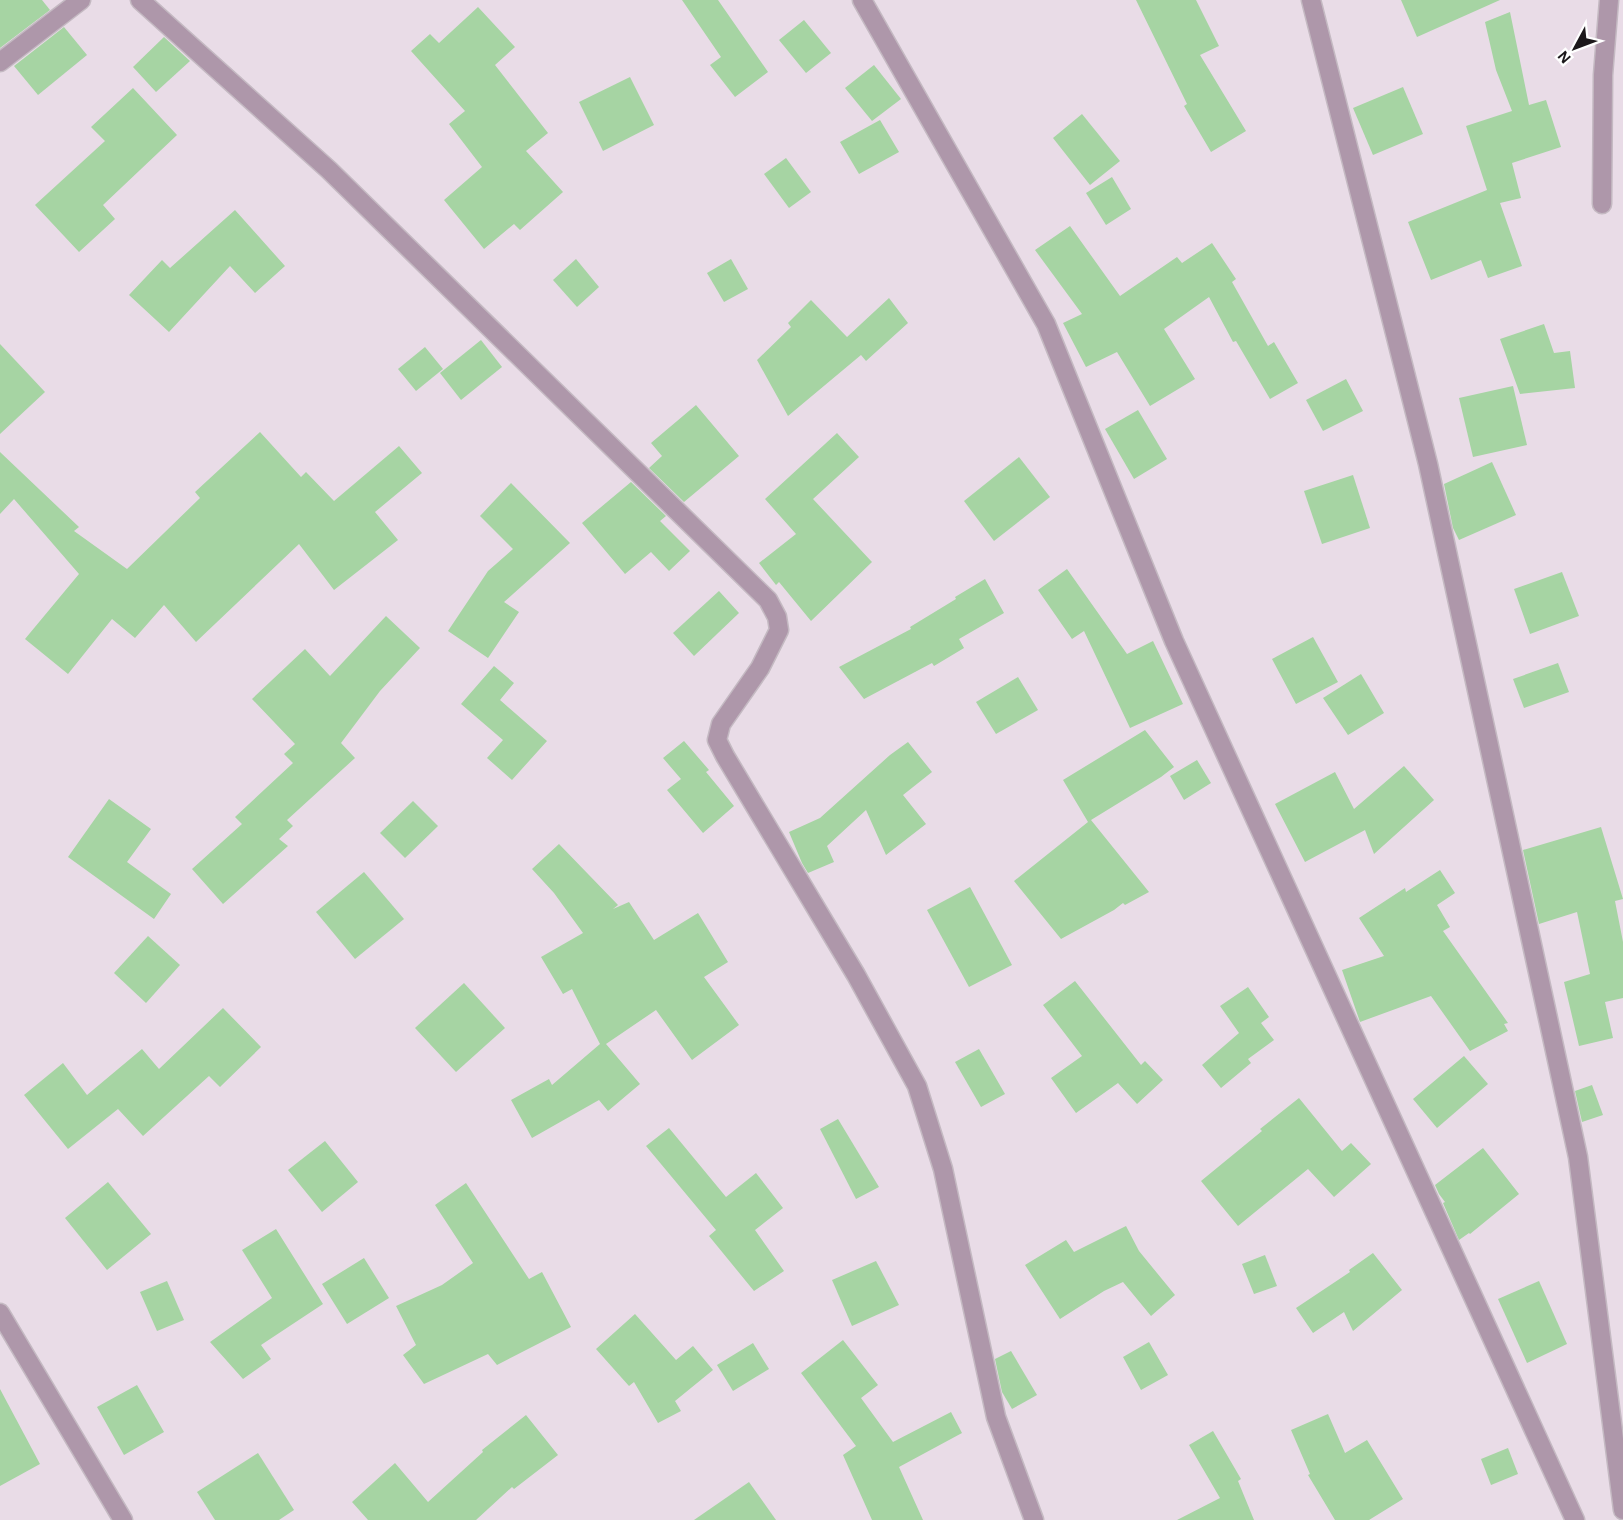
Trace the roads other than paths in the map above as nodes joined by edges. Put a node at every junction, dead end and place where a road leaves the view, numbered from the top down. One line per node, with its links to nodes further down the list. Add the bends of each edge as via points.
1 (81, 0): 6 (street)
2 (140, 0): 11 (street, via 329,170 768,600 777,617 778,630 760,668 721,724 717,740 856,975 916,1086 943,1169 996,1417)
3 (862, 0): 12 (street, via 1046,324 1174,641)
4 (1311, 0): 9 (street, via 1428,464 1578,1157)
5 (1609, 0): 7 (street, via 1603,75)
6 (0, 62)
7 (1602, 204)
8 (0, 1313): 10 (street)
9 (1623, 1510)
10 (123, 1520)
11 (1034, 1520)
12 (1575, 1520)

